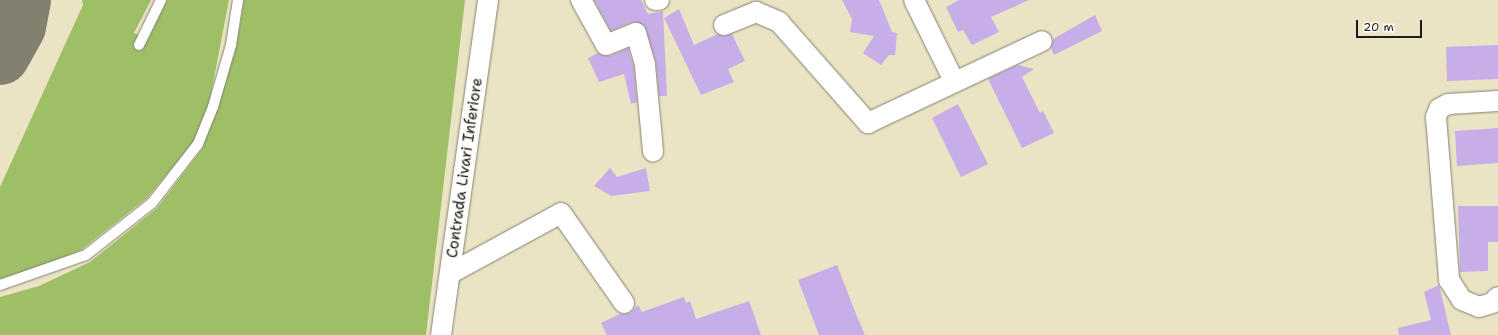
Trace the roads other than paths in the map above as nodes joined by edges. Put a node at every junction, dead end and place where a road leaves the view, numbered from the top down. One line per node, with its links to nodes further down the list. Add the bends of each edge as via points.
1 (161, 0): 10 (lane)
2 (238, 0): 15 (lane, via 231,45 213,107 198,144 152,203 86,255)
3 (488, 0): 14 (street, Contrada Livari Inferiore)
4 (581, 0): 13 (street, via 606,45 636,33 645,65)
5 (654, 0): 6 (street)
6 (659, 0)
7 (914, 0): 11 (street)
8 (724, 25): 11 (street, via 756,12 779,22 868,123)
9 (1042, 41): 11 (street)
10 (139, 45)
11 (954, 81)
12 (1498, 101): 16 (street, via 1448,104 1439,108 1436,117 1449,280 1462,300 1479,307 1492,303)
13 (653, 152)
14 (451, 273): 17 (street, via 561,214); 18 (street, Contrada Livari Inferiore)
15 (0, 285)
16 (1498, 297)
17 (624, 303)
18 (441, 335)

